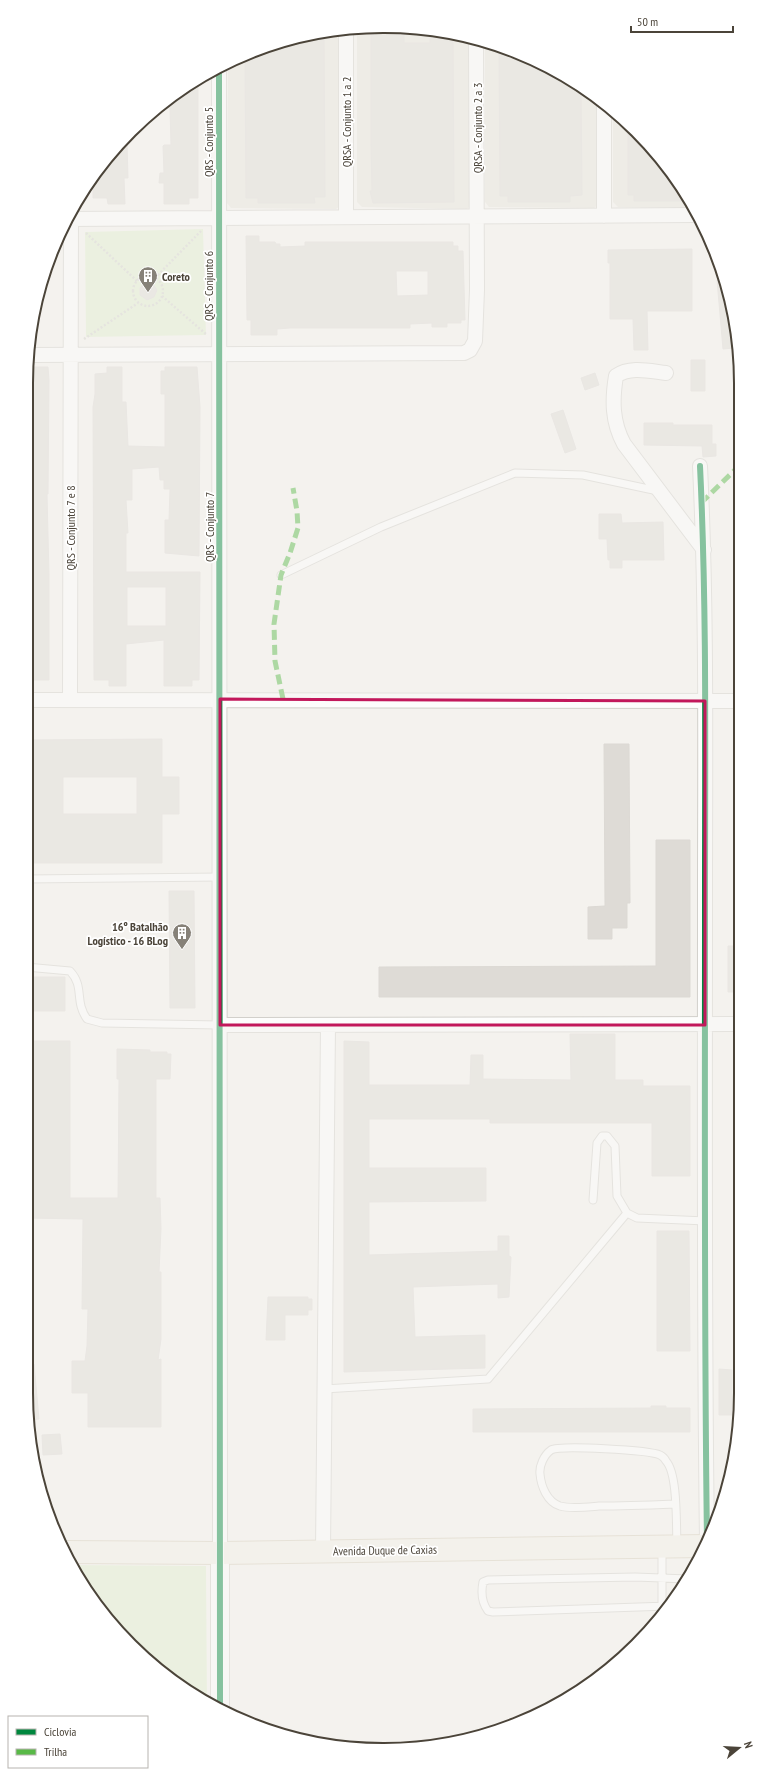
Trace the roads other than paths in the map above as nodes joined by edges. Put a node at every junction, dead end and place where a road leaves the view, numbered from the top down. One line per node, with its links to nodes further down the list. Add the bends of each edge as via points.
1 (346, 35): 7 (street, QRSA - Conjunto 1 a 2)
2 (476, 46): 8 (street, QRSA - Conjunto 2 a 3)
3 (219, 74): 10 (street, QRS - Conjunto 5)
4 (604, 111): 9 (street)
5 (691, 215): 9 (street)
6 (76, 216): 10 (street)
7 (346, 216): 8 (street); 10 (street)
8 (477, 216): 9 (street); 12 (street, QRSA - Conjunto 2 a 3, via 475,341 470,350 464,353)
9 (604, 216)
10 (219, 218): 12 (street, QRS - Conjunto 6)
11 (70, 226): 14 (street, QRS - Conjunto 7 e 8)
12 (220, 354): 14 (street); 20 (street, QRS - Conjunto 7)
13 (35, 355): 14 (street)
14 (70, 355): 22 (street, QRS - Conjunto 7 e 8)
15 (666, 373): 17 (street, via 623,371 616,376 613,397 618,433)
16 (700, 466): 18 (street)
17 (660, 492): 18 (street); 19 (lane, via 583,475 515,473 380,527)
18 (704, 550): 23 (street)
19 (281, 575)
20 (220, 699): 22 (street); 23 (street); 25 (street, QRS - Conjunto 7)
21 (33, 700): 22 (street)
22 (70, 700)
23 (705, 701): 24 (street); 31 (street)
24 (734, 701)
25 (220, 877): 26 (lane); 29 (street, QRS - Conjunto 7)
26 (33, 879)
27 (33, 968): 29 (lane, via 70,971 78,981 80,1007 88,1019 102,1023)
28 (734, 1024): 31 (street)
29 (220, 1025): 30 (street); 42 (street, QRS - Conjunto 7)
30 (328, 1025): 31 (street); 35 (street)
31 (705, 1025): 34 (street)
32 (593, 1200): 33 (lane, via 597,1143 602,1136 607,1136 615,1146 617,1196)
33 (627, 1213): 34 (lane, via 638,1218); 35 (lane, via 488,1379)
34 (706, 1221): 37 (street)
35 (324, 1389): 40 (street)
36 (675, 1504): 36 (lane, via 674,1481 668,1462 661,1455 566,1447 551,1450 544,1458 540,1469 541,1483 550,1500 560,1506); 38 (lane)
37 (707, 1527)
38 (670, 1546): 39 (main road, Avenida Duque de Caxias); 40 (main road, Avenida Duque de Caxias); 43 (lane)
39 (699, 1546)
40 (323, 1551): 42 (main road, Avenida Duque de Caxias)
41 (71, 1552): 42 (main road, Avenida Duque de Caxias)
42 (220, 1553): 47 (street)
43 (662, 1579): 44 (lane); 45 (lane); 46 (lane, via 627,1577 488,1580 483,1582 482,1589 484,1606 493,1612)
44 (680, 1579)
45 (665, 1602)
46 (662, 1606)
47 (220, 1703)

